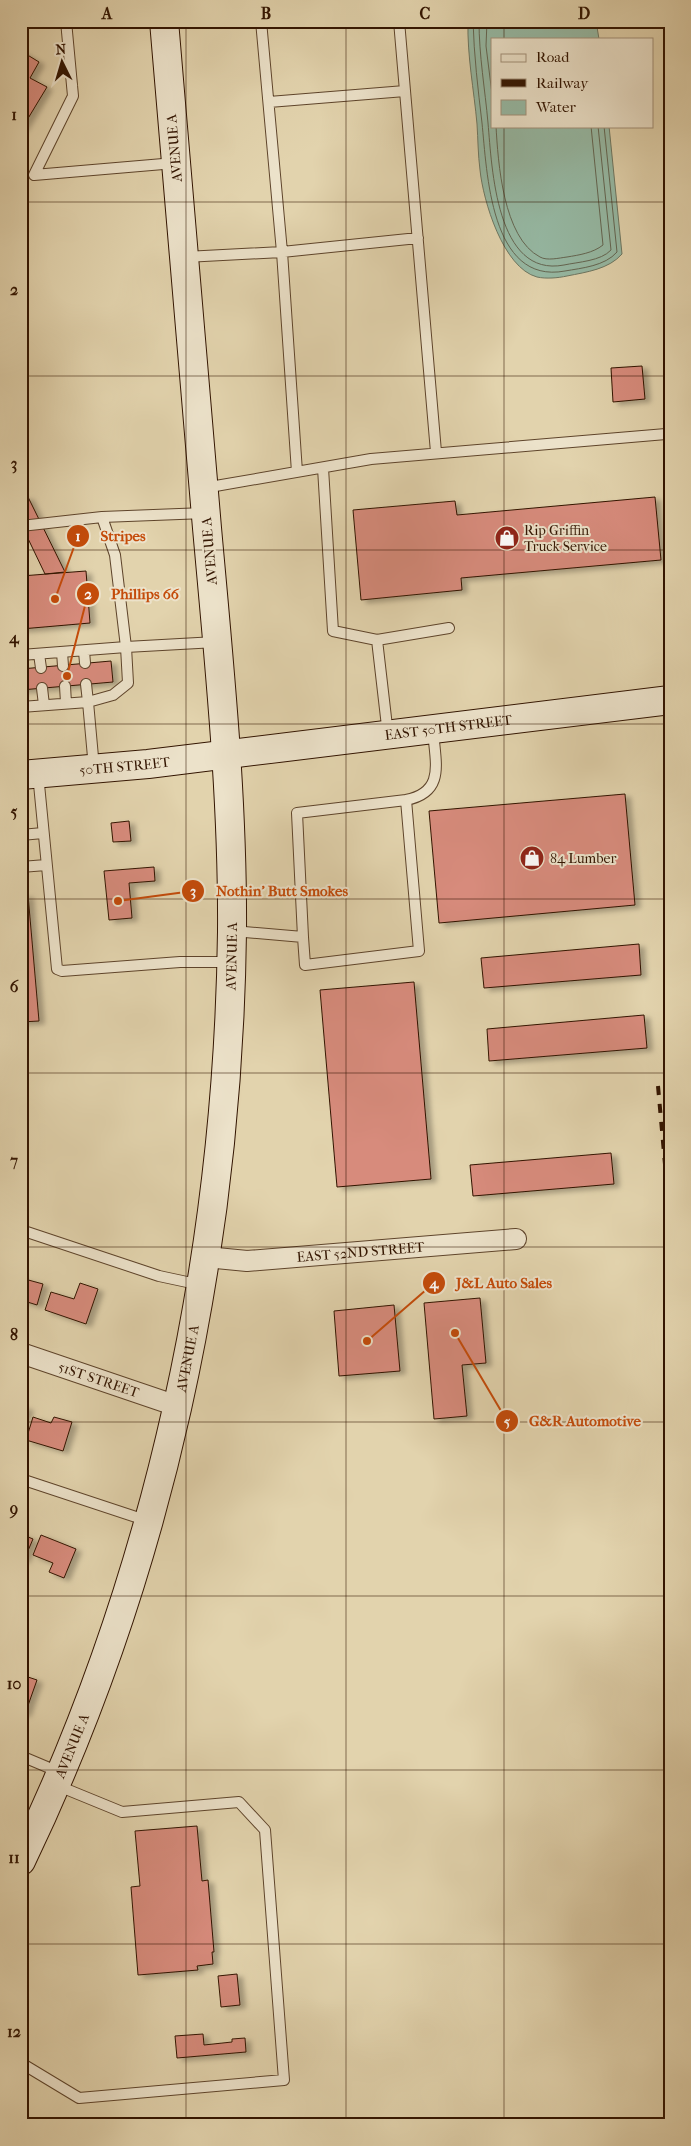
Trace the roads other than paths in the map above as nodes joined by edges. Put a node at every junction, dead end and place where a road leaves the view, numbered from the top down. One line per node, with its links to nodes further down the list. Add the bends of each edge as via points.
1 (66, 21): 7 (lane, via 72,96 34,175)
2 (164, 21): 7 (main road, AVENUE A)
3 (262, 21): 6 (lane)
4 (399, 21): 5 (lane)
5 (405, 91): 6 (lane); 8 (lane)
6 (269, 102): 9 (lane)
7 (176, 163): 10 (main road, AVENUE A)
8 (418, 238): 9 (lane); 12 (lane)
9 (282, 252): 10 (lane); 14 (lane)
10 (184, 257): 15 (main road, AVENUE A)
11 (666, 434): 12 (lane)
12 (436, 452): 13 (lane)
13 (323, 468): 14 (lane); 19 (lane, via 333,631)
14 (297, 472): 15 (lane)
15 (205, 500): 16 (lane); 20 (main road, AVENUE A)
16 (102, 517): 17 (lane); 21 (lane, via 115,555)
17 (21, 526)
18 (449, 628): 19 (lane)
19 (377, 640): 38 (lane)
20 (217, 642): 21 (lane); 39 (main road, AVENUE A)
21 (126, 648): 22 (lane); 33 (lane, via 128,683 114,695)
22 (84, 651): 23 (lane); 26 (lane)
23 (62, 652): 24 (lane); 27 (lane)
24 (39, 654): 25 (lane); 28 (lane)
25 (21, 655)
26 (85, 664)
27 (63, 666)
28 (41, 668)
29 (86, 684): 33 (lane)
30 (65, 686): 34 (lane)
31 (42, 688): 35 (lane)
32 (670, 700): 37 (main road, EAST 50TH STREET)
33 (88, 702): 34 (lane); 40 (lane)
34 (66, 703): 35 (lane)
35 (44, 705): 36 (lane)
36 (21, 707)
37 (432, 729): 38 (main road, EAST 50TH STREET); 42 (lane, via 437,776 430,790 420,797)
38 (388, 735): 39 (main road, EAST 50TH STREET)
39 (227, 755): 40 (main road, 50TH STREET); 47 (main road, AVENUE A)
40 (94, 768): 41 (main road, 50TH STREET)
41 (30, 774): 43 (lane)
42 (406, 800): 48 (lane, via 297,813); 48 (lane, via 419,951 305,965)
43 (43, 833): 44 (lane); 45 (lane)
44 (21, 835)
45 (46, 865): 46 (lane); 49 (lane, via 56,969)
46 (21, 867)
47 (232, 930): 48 (lane); 49 (main road, AVENUE A)
48 (303, 937)
49 (231, 962): 52 (main road, AVENUE A, via 224,1084)
50 (21, 1230): 53 (lane, via 160,1276)
51 (516, 1239): 52 (street, EAST 52ND STREET, via 247,1261)
52 (206, 1257): 53 (main road, AVENUE A)
53 (202, 1285): 55 (main road, AVENUE A)
54 (21, 1353): 55 (street, 51ST STREET)
55 (177, 1406): 57 (main road, AVENUE A)
56 (21, 1479): 57 (lane)
57 (148, 1521): 59 (main road, AVENUE A, via 113,1634)
58 (21, 1756): 59 (lane)
59 (58, 1778): 60 (main road, AVENUE A); 61 (lane, via 122,1812 239,1802 265,1830 284,2080 79,2098)
60 (21, 1861)
61 (21, 2062)

